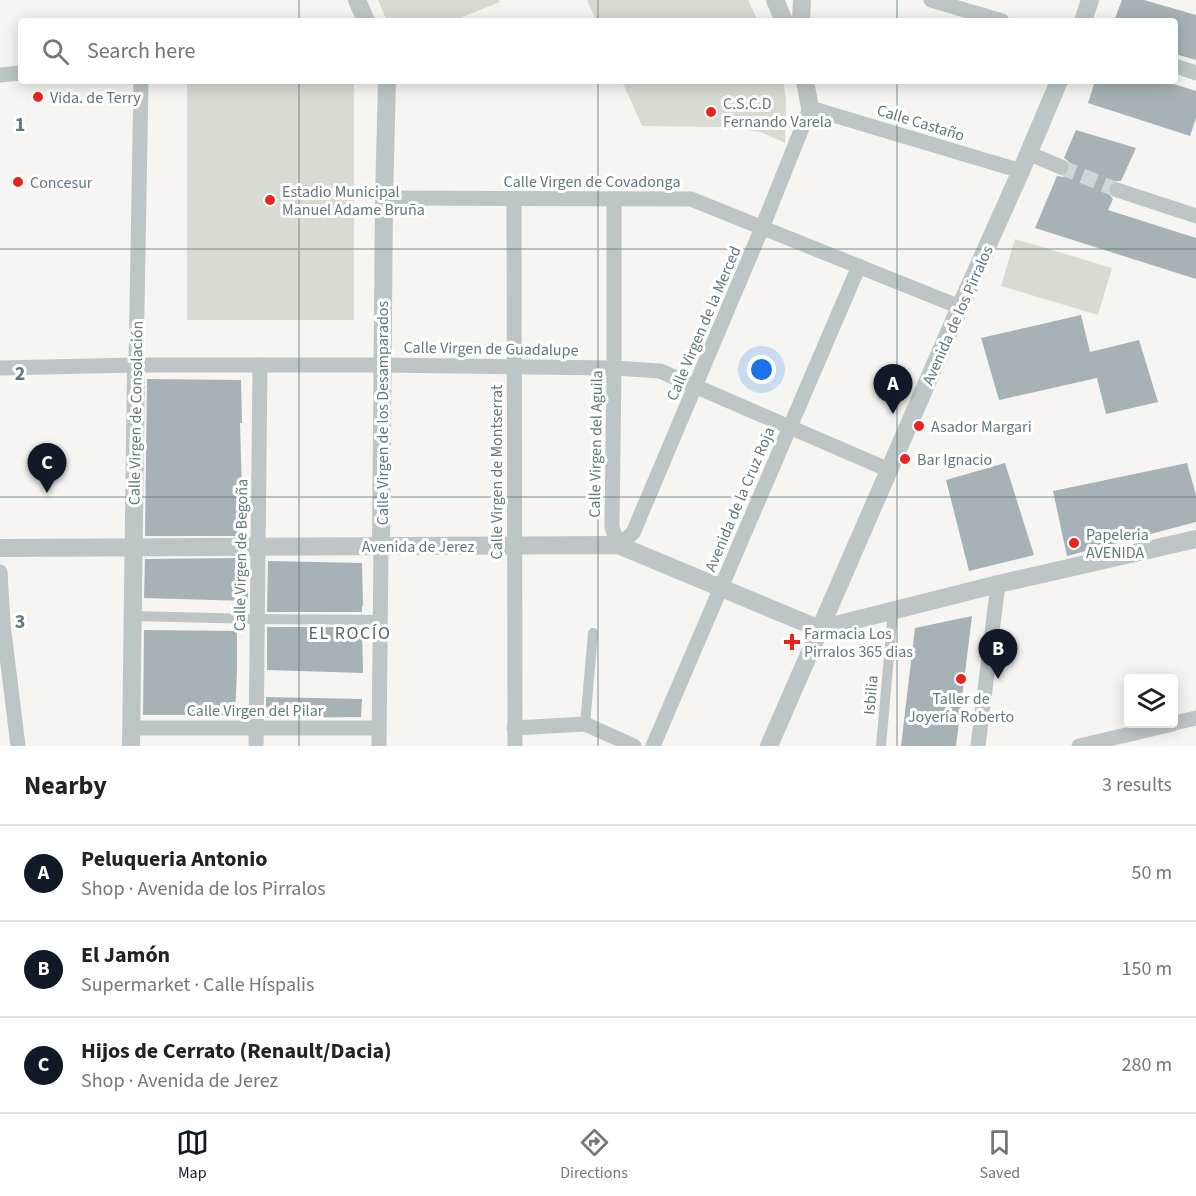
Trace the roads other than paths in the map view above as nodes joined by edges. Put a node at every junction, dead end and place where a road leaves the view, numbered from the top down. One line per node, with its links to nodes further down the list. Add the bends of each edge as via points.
1 (357, 0): 7 (street)
2 (775, 0): 8 (street)
3 (802, 0): 9 (street)
4 (931, 0): 6 (street)
5 (1090, 0): 11 (street)
6 (949, 3): 10 (street)
7 (365, 18)
8 (783, 18)
9 (801, 18)
10 (993, 18)
11 (1084, 18)
12 (1178, 67): 14 (street)
13 (18, 73): 15 (street)
14 (1196, 73)
15 (0, 75)
16 (141, 84): 32 (street, Calle Virgen de Consolación)
17 (387, 84): 25 (street, Calle Virgen de los Desamparados)
18 (806, 84): 20 (street)
19 (1058, 84): 21 (street, Avenida de los Pirralos)
20 (810, 108): 23 (street, Calle Castaño); 29 (street, Calle Virgen de la Merced)
21 (1028, 153): 22 (street); 23 (street, Avenida de los Pirralos)
22 (1061, 167)
23 (1021, 171): 31 (street, Avenida de los Pirralos)
24 (1117, 190): 28 (street)
25 (384, 198): 26 (street, Calle Virgen de Covadonga); 34 (street, Calle Virgen de los Desamparados)
26 (514, 199): 27 (street, Calle Virgen de Covadonga); 35 (street, Calle Virgen de Montserrat)
27 (614, 199): 29 (street, Calle Virgen de Covadonga, via 691,199); 37 (street, Calle Virgen del Aguila)
28 (1196, 216)
29 (762, 228): 30 (street, Calle Virgen de Covadonga); 38 (street, Calle Virgen de la Merced)
30 (859, 266): 31 (street, Calle Virgen de Covadonga); 39 (street, Avenida de la Cruz Roja)
31 (960, 307): 40 (street, Avenida de los Pirralos)
32 (136, 365): 33 (street, Calle Virgen de Guadalupe); 36 (street, Calle Virgen de Guadalupe); 47 (street, Calle Virgen de Consolación)
33 (260, 365): 34 (street, Calle Virgen de Guadalupe); 45 (street, Calle Virgen de Begoña)
34 (382, 365): 35 (street, Calle Virgen de Guadalupe); 43 (street, Calle Virgen de los Desamparados)
35 (515, 366): 37 (street, Calle Virgen de Guadalupe); 44 (street, Calle Virgen de Montserrat)
36 (0, 368)
37 (614, 368): 38 (street, Calle Virgen de Guadalupe, via 660,371); 42 (street, Calle Virgen del Aguila, via 612,527)
38 (696, 386): 39 (street, Calle Virgen de Guadalupe); 42 (street, Calle Virgen de la Merced, via 633,532)
39 (790, 427): 40 (street, Calle Virgen de Guadalupe); 50 (street, Avenida de la Cruz Roja)
40 (889, 470): 55 (street, Avenida de los Pirralos)
41 (1196, 539): 49 (street)
42 (618, 545): 44 (street, Avenida de Jerez); 50 (street, Avenida de Jerez)
43 (381, 546): 44 (street, Avenida de Jerez); 45 (street, Avenida de Jerez); 54 (street, Calle Virgen de los Desamparados)
44 (513, 546): 62 (street, Calle Virgen de Montserrat)
45 (258, 547): 47 (street, Avenida de Jerez); 53 (street, Calle Virgen de Begoña)
46 (0, 548): 47 (street, Avenida de Jerez)
47 (134, 548): 52 (street, Calle Virgen de Consolación)
48 (0, 572): 66 (street)
49 (998, 584): 51 (street); 74 (street)
50 (721, 588): 55 (street, Avenida de Jerez); 71 (street, Avenida de la Cruz Roja)
51 (893, 611): 55 (street); 73 (street, Isbilia)
52 (133, 616): 53 (street); 64 (street, Calle Virgen de Consolación)
53 (257, 619): 54 (street); 60 (street, Calle Virgen de Begoña)
54 (380, 620): 61 (street, Calle Virgen de los Desamparados)
55 (820, 629): 72 (street, Avenida de los Pirralos)
56 (593, 633): 59 (street)
57 (1196, 718): 58 (street)
58 (1178, 722)
59 (585, 724): 62 (street); 70 (street)
60 (256, 728): 61 (street, Calle Virgen del Pilar); 64 (street, Calle Virgen del Pilar); 67 (street, Calle Virgen de Begoña)
61 (379, 728): 68 (street, Calle Virgen de los Desamparados)
62 (514, 728): 69 (street, Calle Virgen de Montserrat)
63 (1162, 728): 65 (street)
64 (131, 737)
65 (1137, 739): 75 (street)
66 (18, 746)
67 (256, 746)
68 (379, 746)
69 (514, 746)
70 (634, 746)
71 (652, 746)
72 (769, 746)
73 (881, 746)
74 (978, 746)
75 (1079, 746)

